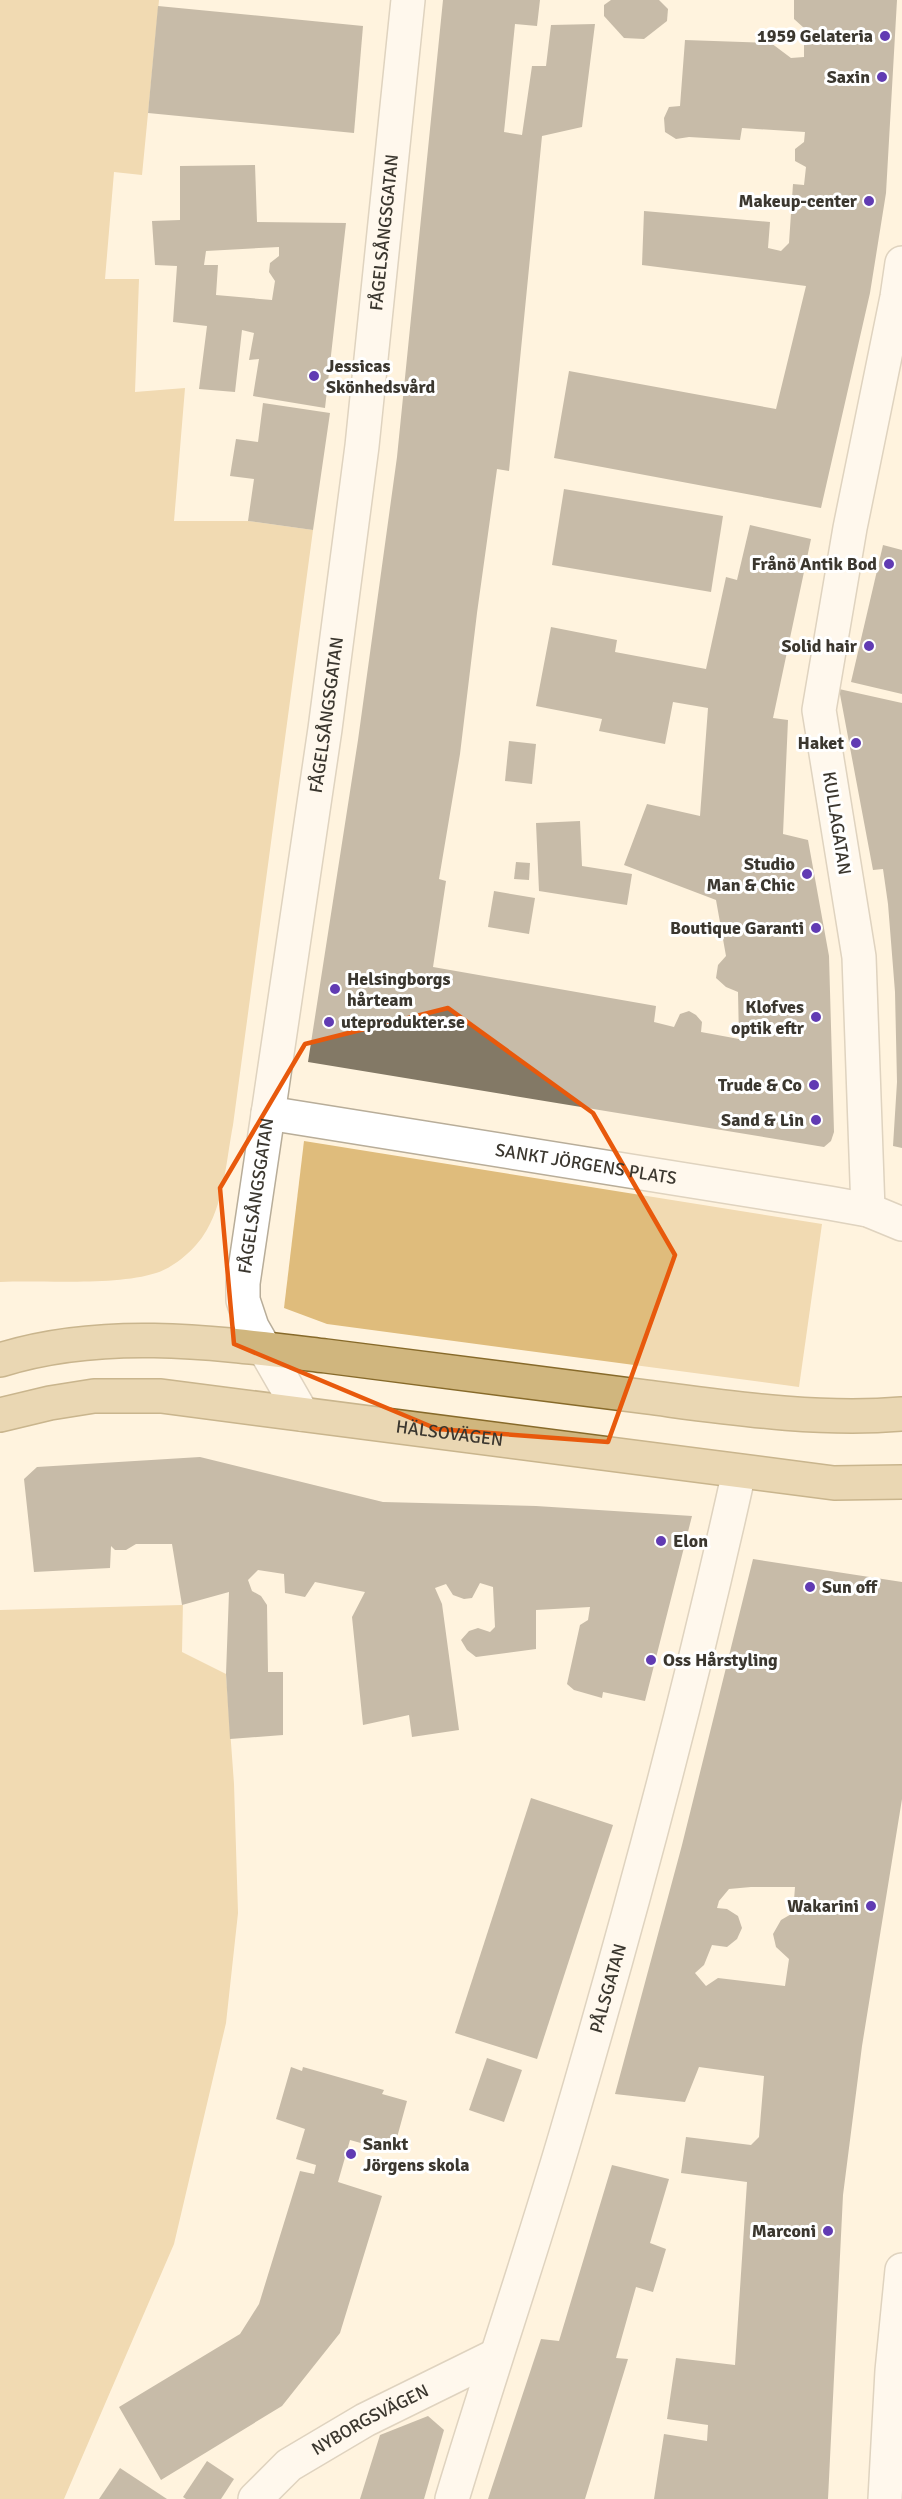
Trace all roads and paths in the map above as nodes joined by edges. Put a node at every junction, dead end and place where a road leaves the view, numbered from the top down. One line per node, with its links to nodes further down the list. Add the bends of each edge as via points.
1 (408, 0): 3 (street, FÅGELSÅNGSGATAN, via 362,446 324,740)
2 (902, 263): 4 (street, KULLAGATAN, via 819,710 859,957)
3 (268, 1113): 4 (street, SANKT JÖRGENS PLATS); 6 (street, FÅGELSÅNGSGATAN, via 243,1283 246,1314)
4 (868, 1210): 5 (street, SANKT JÖRGENS PLATS)
5 (902, 1224)
6 (266, 1349): 7 (main road, via 131,1340 50,1348); 8 (street, FÅGELSÅNGSGATAN); 9 (main road, via 754,1411 862,1417)
7 (0, 1360)
8 (302, 1414): 10 (main road, HÄLSOVÄGEN, via 161,1396 94,1396); 11 (main road, HÄLSOVÄGEN)
9 (902, 1414)
10 (0, 1415)
11 (739, 1472): 12 (main road, HÄLSOVÄGEN, via 834,1484); 14 (street, PÅLSGATAN, via 658,1804 567,2132)
12 (902, 1482)
13 (902, 2270): 17 (street)
14 (495, 2356): 15 (street, NYBORGSVÄGEN, via 365,2420 298,2459); 16 (street, PÅLSGATAN)
15 (255, 2499)
16 (452, 2499)
17 (885, 2499)

